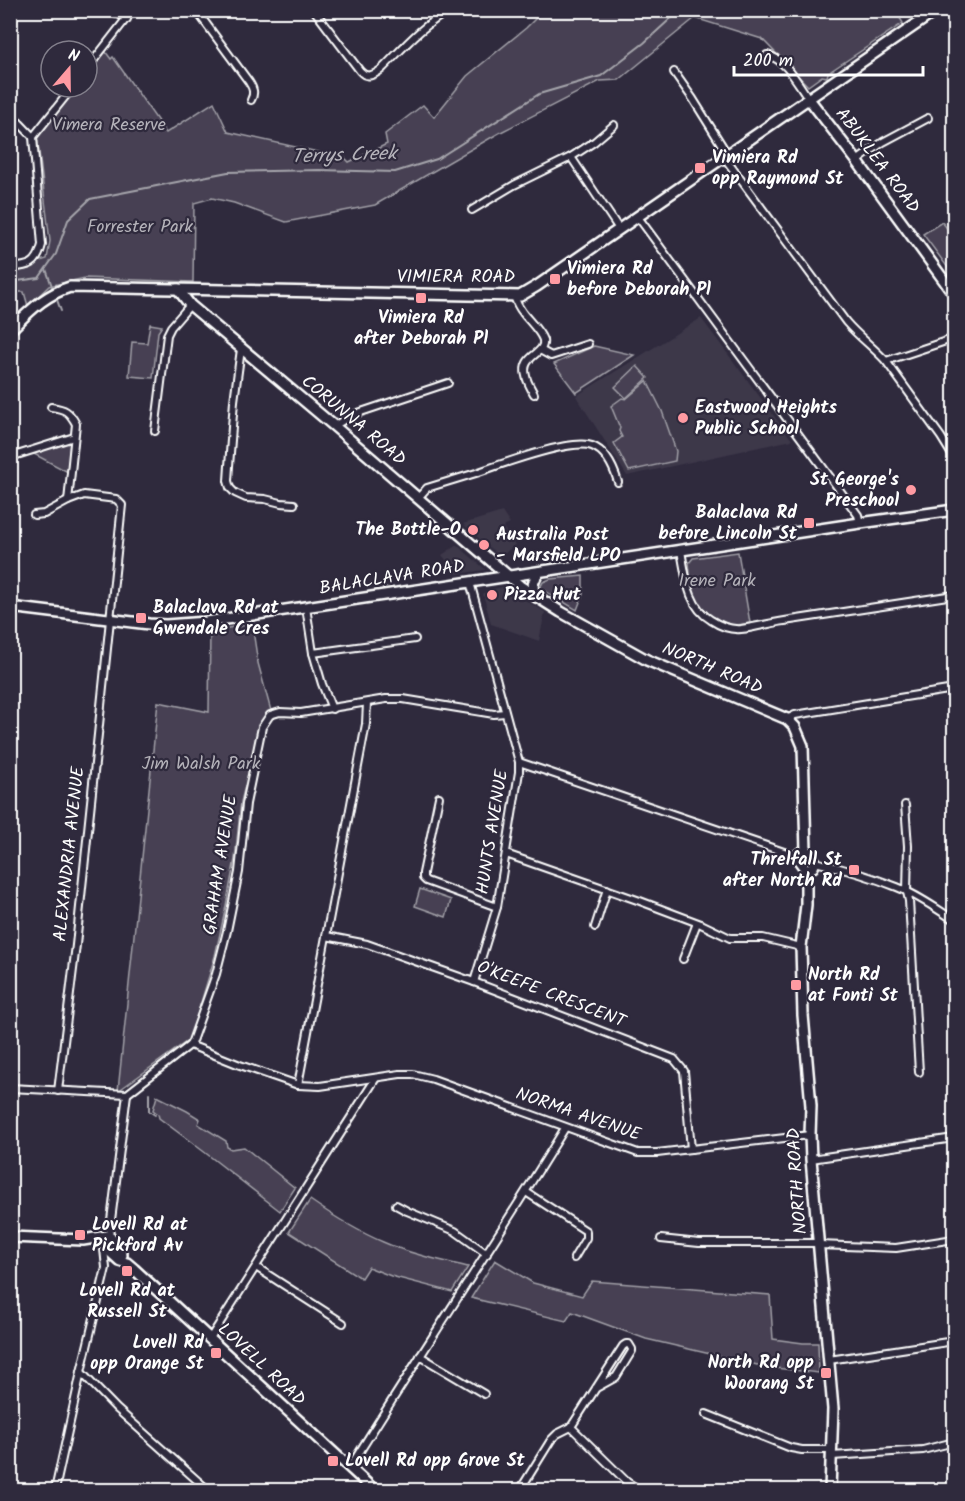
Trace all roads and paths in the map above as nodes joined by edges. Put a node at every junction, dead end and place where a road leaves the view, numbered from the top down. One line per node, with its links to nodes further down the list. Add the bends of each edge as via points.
1 (111, 10): 7 (street)
2 (133, 10): 7 (street)
3 (196, 10): 13 (street, via 249,81)
4 (314, 10): 5 (street, via 365,76 382,69 423,28)
5 (451, 10)
6 (937, 10): 12 (street, VIMIERA ROAD)
7 (127, 19): 8 (street)
8 (99, 54)
9 (766, 55): 12 (street, ABUKLEA ROAD, via 782,63)
10 (674, 72): 18 (street)
11 (63, 99): 17 (street)
12 (809, 99): 18 (street, VIMIERA ROAD); 20 (street, ABUKLEA ROAD)
13 (251, 100)
14 (10, 113): 17 (street)
15 (928, 118): 20 (street)
16 (614, 125): 19 (street)
17 (33, 137): 24 (street, via 42,245 36,261)
18 (726, 156): 22 (street, VIMIERA ROAD); 34 (street, via 846,322)
19 (571, 157): 21 (street); 23 (street)
20 (857, 161): 26 (street, ABUKLEA ROAD)
21 (472, 210)
22 (638, 217): 23 (street, VIMIERA ROAD); 49 (street, via 858,515)
23 (619, 229): 27 (street, VIMIERA ROAD, via 525,294)
24 (10, 268)
25 (178, 289): 27 (street, VIMIERA ROAD); 28 (street, CORUNNA ROAD); 29 (street, VIMIERA ROAD, via 70,287 48,296)
26 (954, 294)
27 (514, 296): 33 (street, via 542,338)
28 (190, 305): 32 (street, CORUNNA ROAD); 39 (street, via 167,335)
29 (10, 330)
30 (954, 336): 34 (street)
31 (588, 344): 33 (street, via 551,356)
32 (241, 349): 38 (street, CORUNNA ROAD); 46 (street, via 228,481 235,493 246,498)
33 (540, 350): 36 (street, via 525,364)
34 (886, 361): 42 (street)
35 (448, 383): 38 (street, via 352,415)
36 (534, 394)
37 (51, 407): 40 (street, via 71,414 76,424)
38 (334, 426): 44 (street, CORUNNA ROAD)
39 (155, 431)
40 (74, 437): 41 (street); 45 (street)
41 (17, 455)
42 (954, 458)
43 (618, 482): 44 (street, via 609,460 600,451 591,445 570,446 427,488)
44 (418, 498): 52 (street, CORUNNA ROAD)
45 (68, 501): 48 (street); 58 (street, ALEXANDRIA AVENUE, via 84,495 116,499 122,505)
46 (294, 504)
47 (954, 510): 49 (street, BALACLAVA ROAD)
48 (34, 515)
49 (860, 523): 50 (street, BALACLAVA ROAD)
50 (681, 551): 51 (street, BALACLAVA ROAD); 54 (street, via 693,602 710,620 729,629)
51 (539, 572): 52 (street, BALACLAVA ROAD); 55 (street, via 533,584)
52 (509, 577): 53 (street, BALACLAVA ROAD); 55 (street, NORTH ROAD)
53 (470, 582): 56 (street, BALACLAVA ROAD); 64 (street, HUNTS AVENUE)
54 (954, 595)
55 (536, 597): 65 (street, NORTH ROAD, via 647,660)
56 (306, 607): 58 (street, BALACLAVA ROAD, via 192,623 158,625); 60 (street)
57 (10, 608): 58 (street, BALACLAVA ROAD)
58 (111, 620): 88 (street, ALEXANDRIA AVENUE)
59 (415, 639): 60 (street)
60 (313, 653): 63 (street)
61 (954, 689): 65 (street)
62 (367, 703): 63 (street); 64 (street, via 404,699); 79 (street)
63 (332, 709): 83 (street, GRAHAM AVENUE, via 280,712 270,715 262,727 224,941)
64 (505, 713): 66 (street, HUNTS AVENUE)
65 (787, 719): 69 (street, via 802,746)
66 (519, 762): 69 (street, via 787,853); 70 (street, HUNTS AVENUE)
67 (439, 797): 75 (street, via 423,878)
68 (905, 805): 74 (street)
69 (802, 853): 71 (street, via 810,853); 72 (street, via 799,862)
70 (506, 854): 73 (street); 75 (street, HUNTS AVENUE)
71 (815, 862): 72 (street); 74 (street)
72 (806, 870): 80 (street, NORTH ROAD)
73 (607, 889): 77 (street); 78 (street)
74 (907, 892): 76 (street); 84 (street)
75 (496, 907): 82 (street, HUNTS AVENUE)
76 (954, 920)
77 (697, 923): 80 (street, via 730,938 763,938); 81 (street)
78 (595, 927)
79 (326, 936): 82 (street, O'KEEFE CRESCENT, via 367,944); 86 (street)
80 (801, 947): 91 (street, NORTH ROAD)
81 (683, 959)
82 (474, 982): 93 (street, O'KEEFE CRESCENT, via 674,1059 684,1071)
83 (190, 1046): 86 (street, NORMA AVENUE); 89 (street)
84 (919, 1072)
85 (376, 1078): 86 (street, NORMA AVENUE); 90 (street, NORMA AVENUE, via 413,1074 433,1079); 105 (street)
86 (298, 1085)
87 (10, 1088): 88 (street)
88 (58, 1091): 89 (street)
89 (127, 1094): 100 (street)
90 (565, 1128): 93 (street, NORMA AVENUE, via 638,1153); 95 (street)
91 (810, 1135): 93 (street, NORMA AVENUE); 94 (street, NORTH ROAD)
92 (954, 1138): 94 (street)
93 (691, 1149)
94 (811, 1159): 101 (street, NORTH ROAD)
95 (526, 1192): 102 (street); 103 (street, via 586,1231)
96 (396, 1205): 102 (street, via 455,1232)
97 (10, 1237): 100 (street)
98 (661, 1239): 101 (street)
99 (954, 1239): 101 (street, via 896,1248)
100 (107, 1244): 104 (street, LOVELL ROAD, via 124,1257); 106 (street)
101 (818, 1244): 111 (street, NORTH ROAD)
102 (487, 1254): 110 (street)
103 (574, 1258)
104 (124, 1262): 106 (street, via 113,1261); 108 (street, LOVELL ROAD)
105 (256, 1267): 107 (street); 108 (street)
106 (106, 1268): 112 (street)
107 (343, 1323)
108 (209, 1340): 119 (street, LOVELL ROAD)
109 (954, 1341): 111 (street)
110 (420, 1356): 114 (street); 119 (street)
111 (829, 1360): 118 (street, NORTH ROAD)
112 (81, 1372): 120 (street); 121 (street)
113 (596, 1388): 113 (street, via 616,1377 632,1351 629,1344 623,1346); 116 (street)
114 (484, 1394)
115 (706, 1414): 118 (street, via 792,1448)
116 (570, 1427): 123 (street, via 551,1440); 124 (street)
117 (954, 1442): 118 (street, via 923,1450)
118 (832, 1453): 125 (street, NORTH ROAD)
119 (350, 1469): 122 (street, LOVELL ROAD)
120 (55, 1491)
121 (208, 1491)
122 (374, 1491)
123 (519, 1491)
124 (640, 1491)
125 (830, 1491)

